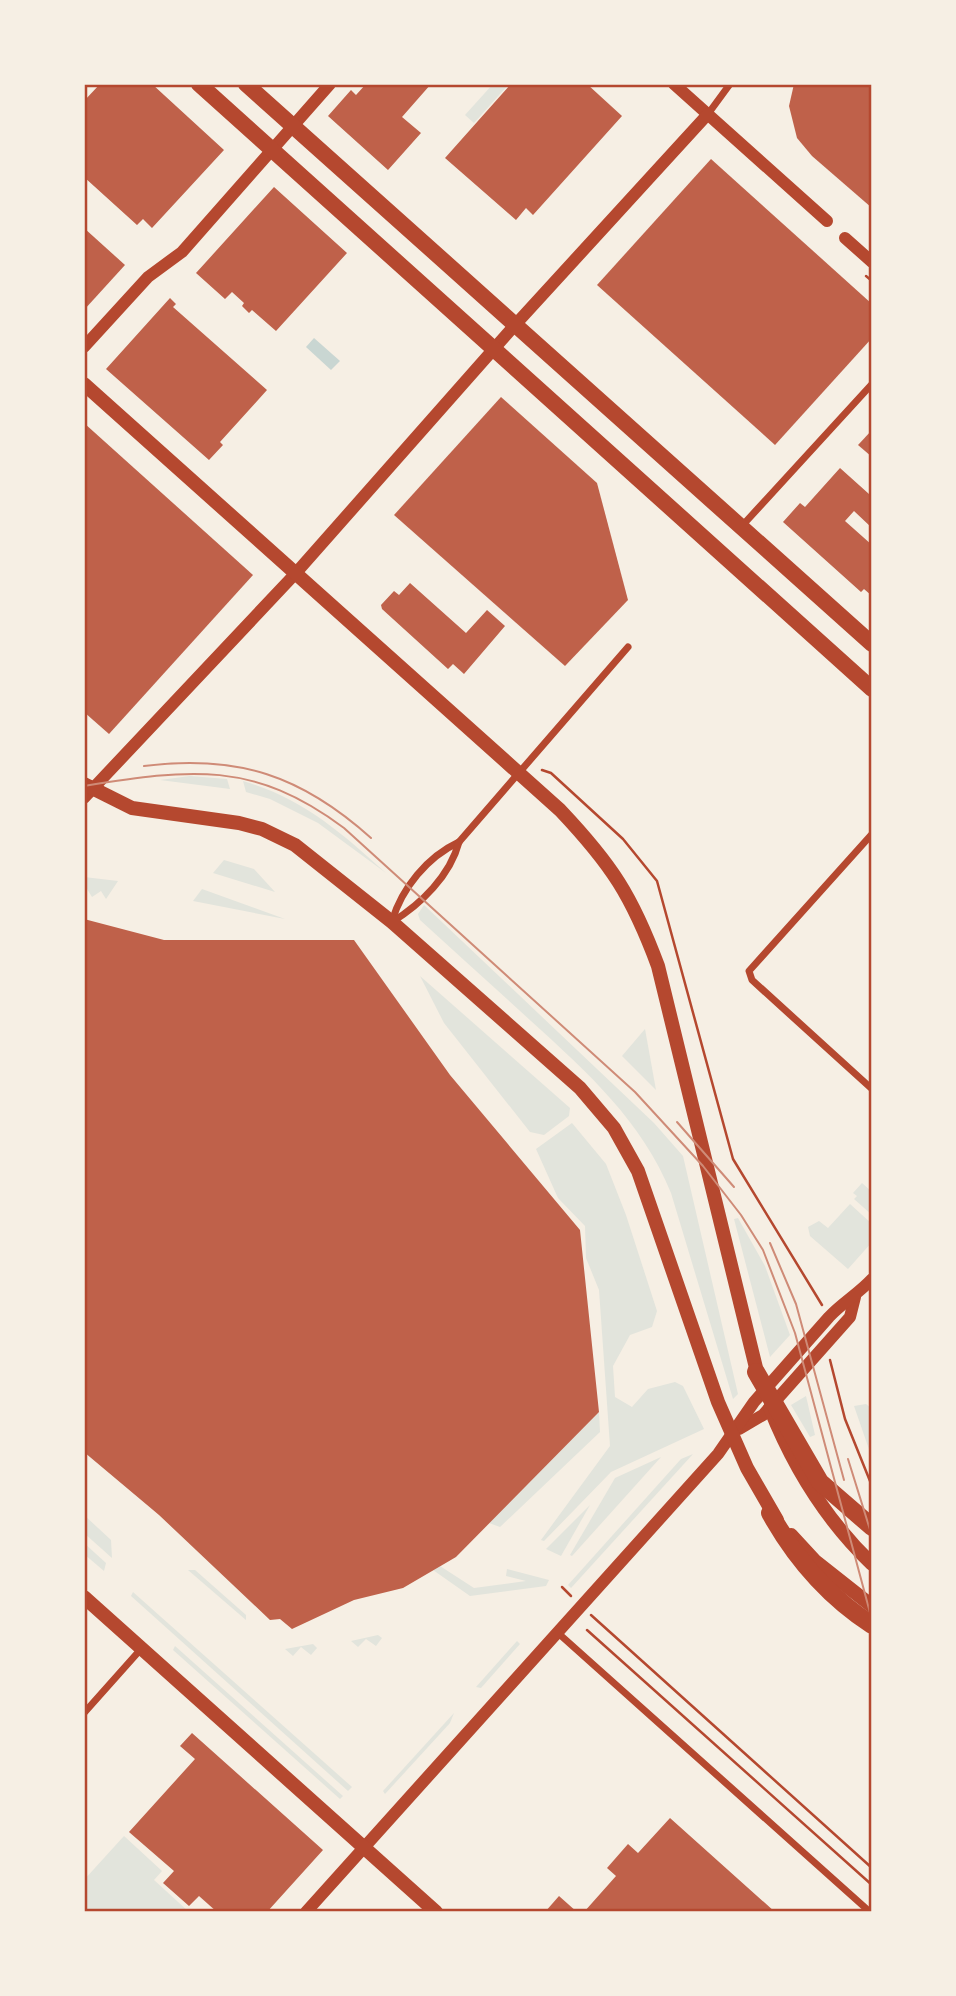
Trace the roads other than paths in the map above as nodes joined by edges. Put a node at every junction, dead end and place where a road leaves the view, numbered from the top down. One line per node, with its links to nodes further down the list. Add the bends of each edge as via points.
1 (199, 84): 8 (main road)
2 (246, 84): 7 (main road)
3 (330, 84): 7 (street)
4 (674, 84): 6 (street)
5 (730, 84): 6 (street)
6 (708, 114): 9 (street); 12 (street)
7 (293, 125): 8 (street); 12 (main road)
8 (271, 150): 13 (street, via 181,252 148,277); 14 (main road)
9 (827, 221)
10 (845, 238): 11 (street)
11 (872, 261)
12 (515, 325): 14 (street); 17 (main road)
13 (84, 347)
14 (494, 349): 18 (street); 21 (main road)
15 (84, 384): 18 (main road)
16 (872, 384): 17 (street)
17 (741, 527): 19 (main road)
18 (295, 574): 22 (main road); 23 (street)
19 (872, 645)
20 (628, 648): 22 (street)
21 (872, 689)
22 (518, 774): 25 (street); 30 (main road, via 560,810 604,859 643,924 658,966)
23 (86, 790): 26 (main road, via 132,808 225,820 275,834 324,865)
24 (872, 834): 27 (street, via 749,971 752,981)
25 (459, 842): 26 (street, via 454,862 414,909); 26 (street, via 440,851 399,896)
26 (392, 922): 32 (main road, via 574,1082 623,1142 654,1212 718,1402)
27 (872, 1089)
28 (872, 1279): 29 (street)
29 (855, 1297): 31 (street, via 834,1311); 31 (street, via 850,1317 785,1391 763,1415)
30 (755, 1372): 33 (highway, via 820,1482); 34 (main road, via 787,1450 808,1486)
31 (736, 1431): 38 (street)
32 (770, 1513): 36 (main road, via 816,1561); 37 (highway, via 785,1541 808,1568 833,1595)
33 (872, 1527)
34 (872, 1564)
35 (84, 1597): 39 (main road)
36 (872, 1606)
37 (872, 1625)
38 (558, 1633): 41 (street); 44 (street)
39 (141, 1649): 40 (street); 41 (main road)
40 (84, 1713)
41 (362, 1848): 42 (street); 43 (main road)
42 (306, 1912)
43 (436, 1912)
44 (870, 1912)

